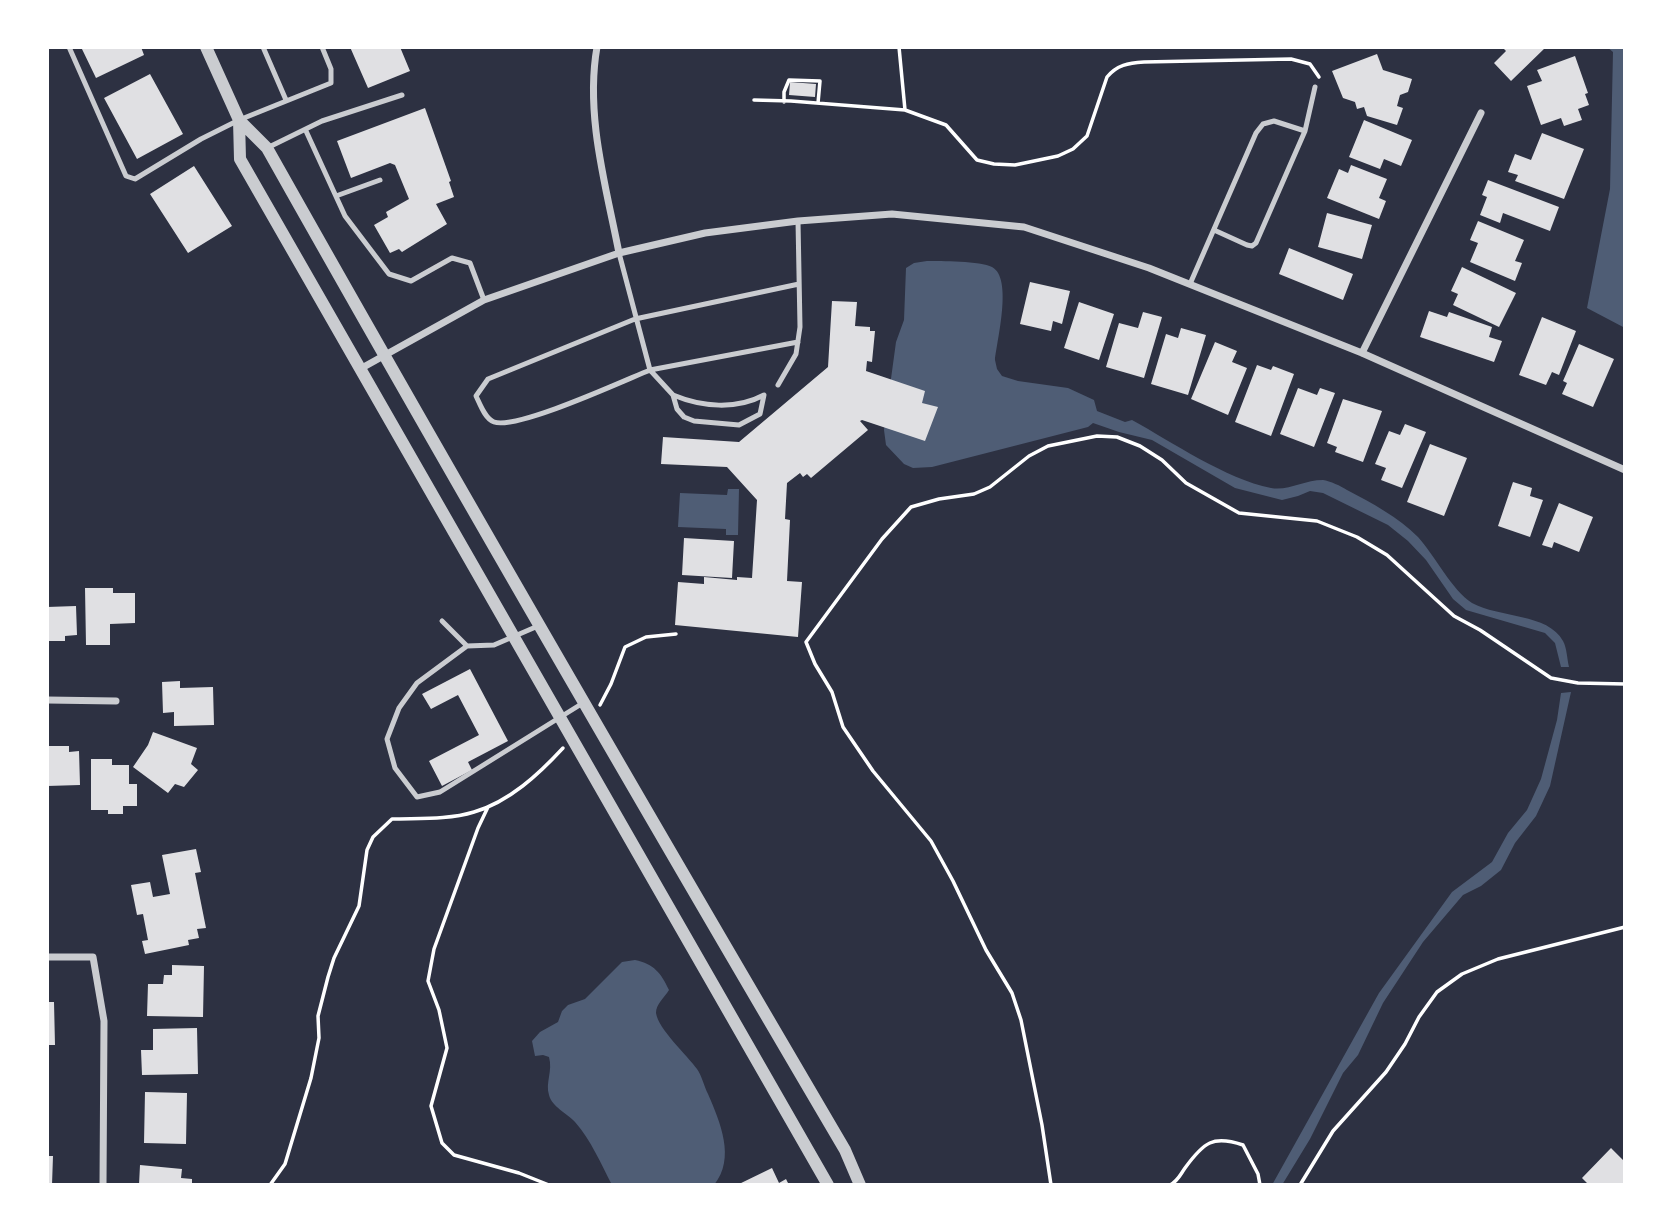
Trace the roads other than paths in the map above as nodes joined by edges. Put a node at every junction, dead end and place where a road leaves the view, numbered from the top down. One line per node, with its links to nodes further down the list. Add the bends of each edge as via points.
1 (69, 47): 10 (lane, via 126,176 135,179)
2 (206, 47): 10 (street)
3 (263, 47): 8 (lane)
4 (322, 47): 8 (lane, via 331,83)
5 (597, 47): 18 (street, via 592,76 597,140)
6 (1315, 87): 12 (lane)
7 (402, 95): 11 (lane, via 322,121)
8 (286, 100): 10 (lane)
9 (1481, 113): 24 (street)
10 (239, 120): 13 (street); 26 (street, via 240,159)
11 (306, 131): 13 (lane); 15 (lane)
12 (1305, 131): 17 (lane, via 1274,121 1263,124); 17 (lane, via 1256,243 1247,245)
13 (267, 148): 25 (street)
14 (380, 180): 15 (lane)
15 (336, 196): 21 (lane, via 345,216 389,274 411,281 452,258 470,264)
16 (798, 221): 18 (street, via 705,233); 19 (lane); 20 (street, via 892,214 1024,227)
17 (1214, 230): 20 (lane)
18 (619, 253): 21 (street); 22 (lane)
19 (799, 284): 22 (lane); 23 (lane)
20 (1190, 284): 24 (street)
21 (484, 300): 25 (street)
22 (635, 318): 27 (lane); 27 (lane, via 488,379 476,396 488,418 504,423 540,414)
23 (798, 342): 27 (lane); 28 (lane)
24 (1362, 353): 30 (street)
25 (384, 356): 26 (street); 32 (street)
26 (359, 369): 33 (street)
27 (650, 370): 29 (lane)
28 (778, 385)
29 (673, 395): 29 (lane, via 684,417 720,425 739,425 760,414 764,395 731,405)
30 (1625, 470)
31 (442, 621): 34 (lane)
32 (541, 625): 33 (lane); 37 (street)
33 (513, 637): 34 (lane, via 494,645); 38 (street)
34 (467, 646): 38 (lane, via 417,683 399,708 387,739 395,768 417,797 440,792)
35 (47, 700): 36 (street)
36 (116, 701)
37 (583, 703): 38 (lane); 42 (street, via 845,1150)
38 (560, 717): 41 (street)
39 (47, 957): 40 (street, via 93,957 104,1021)
40 (103, 1185)
41 (828, 1185)
42 (860, 1185)

